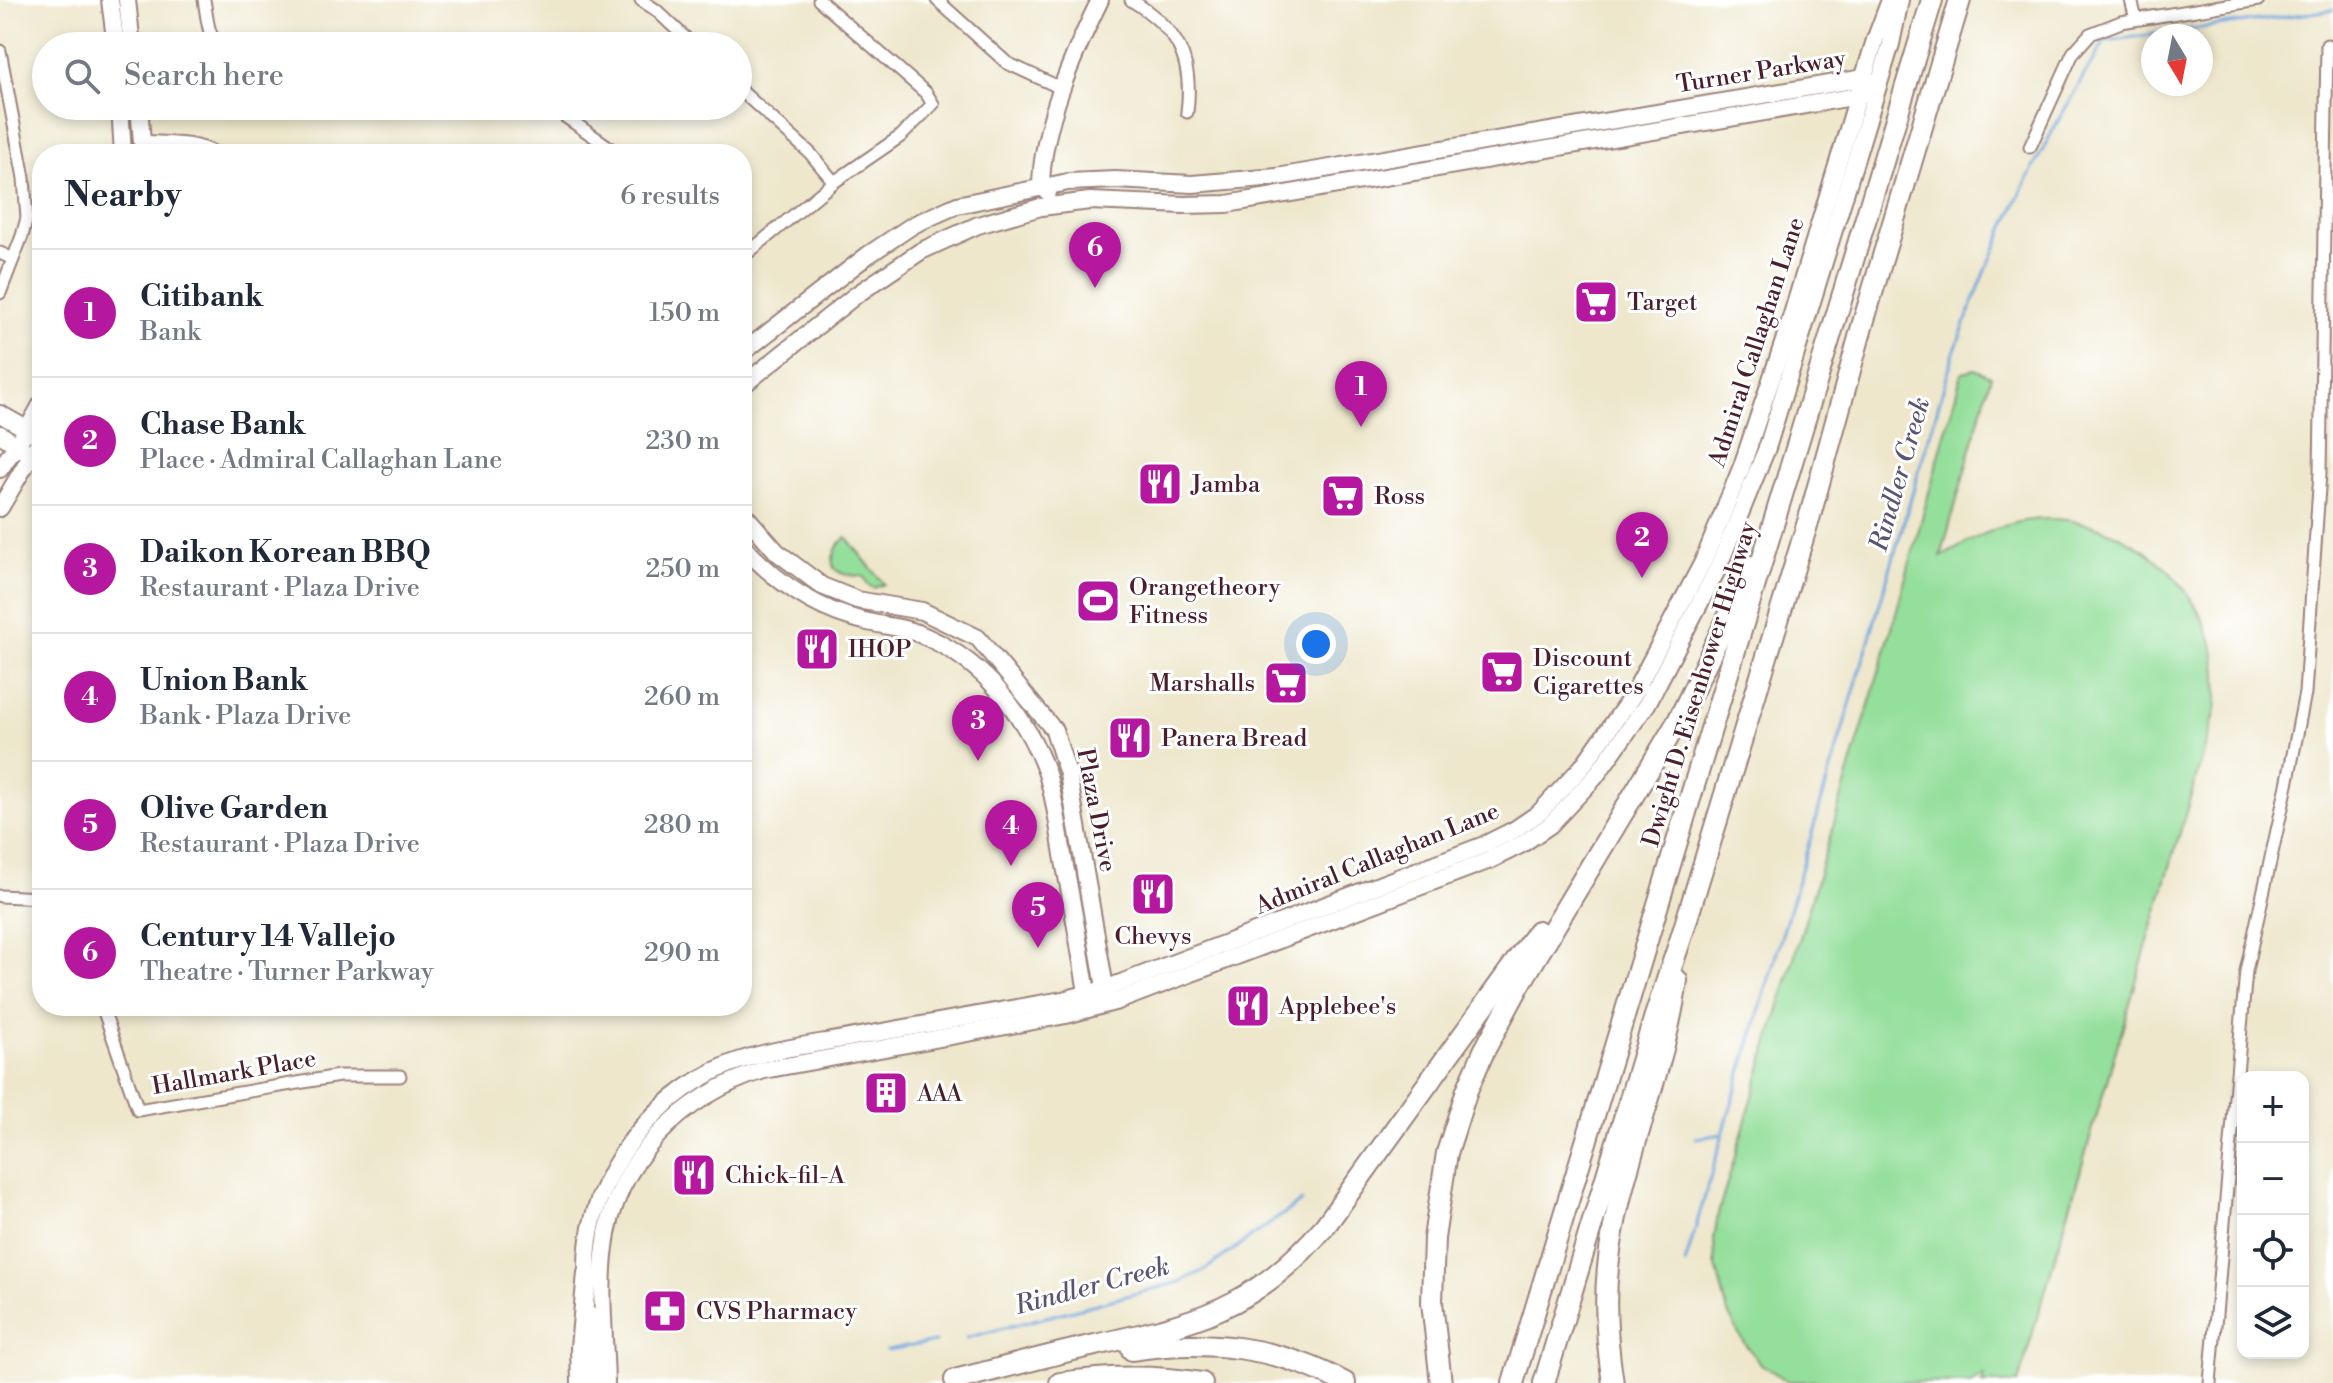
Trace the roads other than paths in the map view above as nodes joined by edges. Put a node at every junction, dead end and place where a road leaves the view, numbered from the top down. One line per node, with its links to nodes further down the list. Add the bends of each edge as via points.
1 (110, 0): 16 (main road)
2 (127, 0): 17 (main road)
3 (204, 0): 18 (street)
4 (641, 0): 19 (street)
5 (819, 0): 34 (street, via 933,104 901,136)
6 (937, 0): 23 (street, via 1007,63)
7 (1100, 0): 23 (main road)
8 (1131, 0): 26 (street, via 1175,38 1186,65)
9 (1890, 0): 22 (main road, Admiral Callaghan Lane)
10 (1900, 0): 22 (main road, Admiral Callaghan Lane)
11 (1932, 0): 53 (highway, Dwight D. Eisenhower Highway)
12 (1960, 0): 58 (highway)
13 (2131, 0): 15 (street)
14 (2258, 0): 15 (street)
15 (2136, 19): 33 (street, via 2099,29 2077,45)
16 (114, 32)
17 (130, 32)
18 (211, 32)
19 (679, 32)
20 (2327, 45): 75 (street, via 2320,473 2305,693 2246,971)
21 (0, 51): 39 (street, via 27,200 27,218)
22 (1871, 82): 24 (main road, Turner Parkway); 35 (main road, Turner Parkway, via 1277,177); 59 (main road, Admiral Callaghan Lane, via 1767,448 1727,550 1652,695 1583,791 1550,825 1498,856)
23 (1063, 89): 35 (main road, via 1043,150)
24 (1858, 96): 36 (main road, Turner Parkway, via 1227,204); 59 (main road, Admiral Callaghan Lane, via 1780,356 1716,533 1633,695 1571,781 1539,813 1491,842)
25 (752, 101): 34 (street)
26 (1187, 112)
27 (121, 120): 30 (main road)
28 (140, 120): 31 (main road)
29 (570, 120): 32 (street)
30 (122, 144)
31 (142, 144)
32 (605, 144)
33 (2030, 147)
34 (834, 182): 37 (street)
35 (1041, 186): 36 (main road, via 1054,196 1077,193); 41 (main road, Turner Parkway, via 957,205 913,225)
36 (1090, 201): 42 (main road, Turner Parkway, via 1011,214 921,251)
37 (752, 249)
38 (0, 253): 39 (street)
39 (13, 259): 40 (street)
40 (0, 293)
41 (752, 345)
42 (752, 378)
43 (0, 414): 44 (main road)
44 (32, 432)
45 (0, 434): 47 (main road)
46 (32, 437): 47 (main road)
47 (16, 445): 48 (main road); 50 (main road)
48 (32, 455)
49 (32, 464): 51 (main road)
50 (0, 469)
51 (0, 508)
52 (752, 523): 59 (main road, Plaza Drive, via 777,552 822,586 857,600 922,611 978,638 1054,730 1068,774)
53 (1769, 543): 55 (highway, via 1746,575 1678,721); 72 (highway, Dwight D. Eisenhower Highway)
54 (752, 556): 60 (main road, Plaza Drive, via 823,608 915,632 954,649 1005,697 1047,773)
55 (1610, 834): 64 (highway, via 1330,1220 1282,1272 1243,1299 1184,1325); 71 (highway, via 1499,1022 1457,1120 1434,1238 1434,1325)
56 (0, 896): 57 (street)
57 (32, 898)
58 (1682, 935): 73 (highway); 74 (highway, via 1669,1025 1610,1250 1606,1306)
59 (1106, 997): 60 (main road, Admiral Callaghan Lane)
60 (1088, 1002): 63 (main road, Admiral Callaghan Lane, via 760,1055 700,1079 649,1120 620,1159 594,1217); 67 (main road, Admiral Callaghan Lane, via 764,1070 722,1086 684,1110 641,1155 610,1221 603,1266)
61 (106, 1016): 62 (street, Hallmark Place, via 138,1110 339,1076)
62 (400, 1076)
63 (587, 1273): 65 (main road); 66 (main road, Admiral Callaghan Lane)
64 (945, 1381): 70 (highway, via 1186,1345 1271,1353)
65 (581, 1383)
66 (592, 1383)
67 (606, 1383)
68 (1060, 1383): 69 (highway, via 1120,1377)
69 (1202, 1383)
70 (1345, 1383)
71 (1441, 1383)
72 (1513, 1383)
73 (1544, 1383)
74 (1613, 1383)
75 (2210, 1383)

